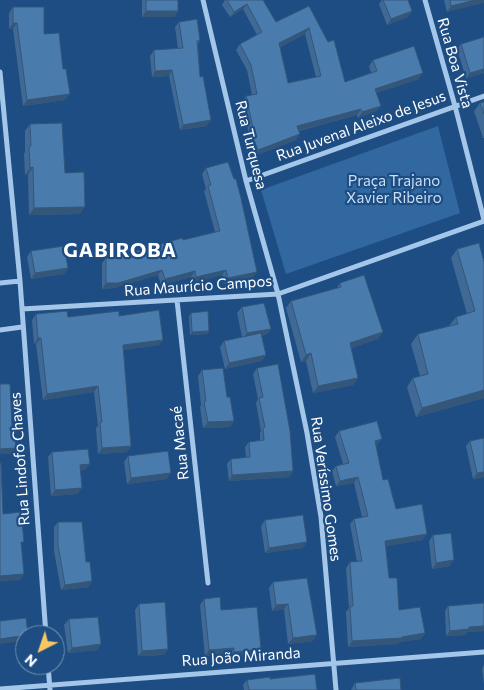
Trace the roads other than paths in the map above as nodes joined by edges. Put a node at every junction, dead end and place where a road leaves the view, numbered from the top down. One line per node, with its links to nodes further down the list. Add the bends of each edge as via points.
1 (203, 0): 6 (street, Rua Turquesa)
2 (425, 0): 5 (street, Rua Boa Vista)
3 (0, 72): 8 (street, Rua Lindofo Chaves)
4 (484, 96): 5 (street, Rua Juvenal Aleixo de Jesus)
5 (455, 106): 6 (street, Rua Juvenal Aleixo de Jesus); 7 (street, Rua Boa Vista)
6 (246, 181): 10 (street, Rua Turquesa)
7 (484, 221): 10 (street, Rua Maurício Campos)
8 (20, 281): 9 (street); 12 (street, Rua Lindofo Chaves)
9 (0, 283)
10 (278, 294): 11 (street, Rua Maurício Campos); 18 (street, Rua Veríssimo Gomes, via 321,517)
11 (177, 300): 12 (street, Rua Maurício Campos); 15 (street, Rua Macaé)
12 (22, 309): 13 (street, Rua Lindofo Chaves)
13 (22, 328): 14 (street); 16 (street, Rua Lindofo Chaves)
14 (0, 330)
15 (208, 583)
16 (45, 625)
17 (484, 652): 18 (street, Rua João Miranda)
18 (334, 663): 19 (street, Rua João Miranda); 21 (street, Rua Veríssimo Gomes)
19 (50, 687): 20 (street, Rua João Miranda)
20 (0, 689)
21 (336, 690)

